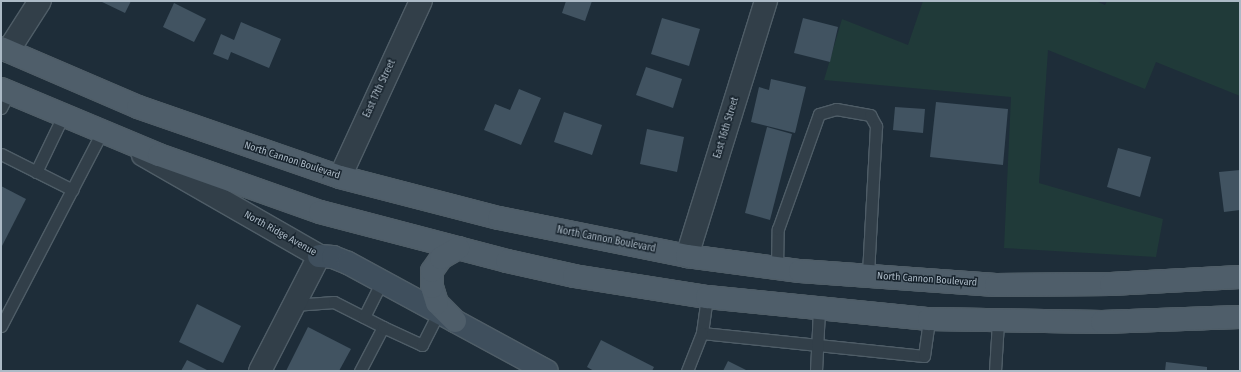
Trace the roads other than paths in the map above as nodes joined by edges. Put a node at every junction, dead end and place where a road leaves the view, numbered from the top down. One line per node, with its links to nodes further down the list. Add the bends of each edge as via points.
1 (40, 1): 4 (street)
2 (421, 1): 10 (street, East 17th Street)
3 (766, 1): 14 (street, East 16th Street)
4 (4, 50): 10 (main road, North Cannon Boulevard, via 138,107)
5 (4, 96): 6 (main road)
6 (64, 116): 7 (main road); 9 (lane)
7 (102, 132): 11 (lane); 12 (main road, via 233,183 306,207); 13 (street, North Ridge Avenue)
8 (1, 154): 9 (lane)
9 (36, 172): 11 (lane)
10 (340, 177): 14 (main road, North Cannon Boulevard, via 499,218)
11 (73, 190): 27 (lane)
12 (458, 248): 19 (main road, via 574,276); 22 (main road, via 441,258 432,271 432,287 437,303)
13 (320, 256): 18 (street, North Ridge Avenue, via 333,257 348,263); 20 (street)
14 (687, 256): 15 (main road, North Cannon Boulevard)
15 (777, 268): 16 (main road, North Cannon Boulevard); 16 (lane, via 778,228 819,114 836,109 870,115 876,126)
16 (868, 276): 17 (main road, North Cannon Boulevard, via 996,285 1118,284)
17 (1240, 277)
18 (382, 281): 22 (street, North Ridge Avenue); 23 (lane)
19 (707, 298): 21 (main road); 29 (lane)
20 (294, 305): 23 (lane, via 334,302); 31 (street)
21 (819, 310): 25 (main road); 30 (lane)
22 (447, 316): 28 (lane, via 422,345); 33 (street, North Ridge Avenue)
23 (364, 317): 28 (lane)
24 (1240, 317): 26 (main road, via 1102,322)
25 (929, 319): 26 (main road); 30 (lane, via 924,356)
26 (998, 322): 36 (lane)
27 (1, 326)
28 (383, 327): 32 (lane)
29 (702, 333): 30 (lane); 34 (lane)
30 (817, 345): 35 (lane)
31 (260, 371)
32 (360, 371)
33 (547, 371)
34 (688, 371)
35 (816, 371)
36 (994, 371)

